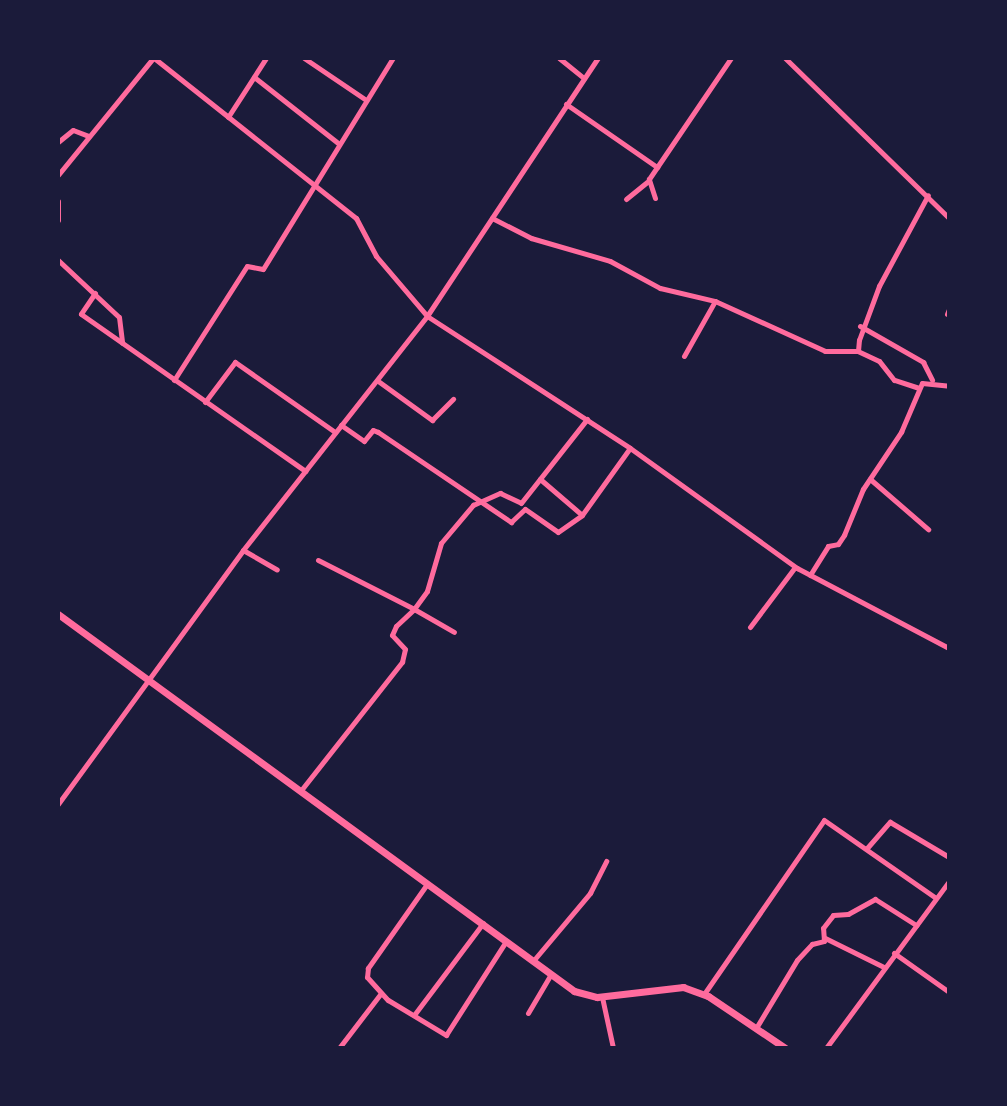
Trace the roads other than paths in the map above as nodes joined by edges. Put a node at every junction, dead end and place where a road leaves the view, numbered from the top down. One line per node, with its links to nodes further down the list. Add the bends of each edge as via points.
1 (153, 58): 13 (street); 14 (street)
2 (266, 58): 9 (street)
3 (304, 58): 11 (street)
4 (393, 58): 11 (street)
5 (559, 58): 10 (street)
6 (598, 58): 10 (street)
7 (731, 58): 17 (street)
8 (785, 58): 21 (street)
9 (254, 77): 13 (street); 16 (street)
10 (584, 78): 12 (street)
11 (366, 100): 16 (street)
12 (566, 104): 17 (street); 25 (street)
13 (228, 117): 20 (street)
14 (89, 136): 15 (street, via 73,130); 18 (street)
15 (58, 142)
16 (339, 144): 20 (street)
17 (657, 167): 19 (street)
18 (58, 175)
19 (648, 182): 22 (street); 23 (street)
20 (314, 185): 31 (street, via 358,221 376,256); 36 (street, via 263,269 247,266)
21 (928, 195): 26 (street); 32 (street)
22 (655, 198)
23 (626, 199)
24 (58, 201): 27 (street)
25 (492, 218): 30 (street, via 581,257 610,261 660,288); 31 (street)
26 (949, 218)
27 (58, 220)
28 (58, 260): 29 (street)
29 (95, 293): 33 (street, via 119,317); 33 (street, via 81,314)
30 (715, 301): 34 (street, via 825,351); 35 (street)
31 (427, 316): 38 (street); 43 (street)
32 (860, 326): 34 (street); 37 (street, via 923,362)
33 (124, 346): 36 (street)
34 (858, 351): 40 (street, via 879,361 894,380)
35 (684, 356)
36 (174, 380): 42 (street)
37 (932, 380): 39 (street); 40 (street)
38 (378, 381): 41 (street, via 432,420); 44 (street)
39 (949, 386)
40 (919, 388): 49 (street, via 901,432)
41 (453, 399)
42 (205, 402): 45 (street, via 235,362); 47 (street)
43 (587, 419): 46 (street); 48 (street)
44 (341, 425): 45 (street); 50 (street, via 364,441 377,431)
45 (335, 432): 47 (street)
46 (630, 448): 51 (street); 55 (street)
47 (305, 471): 53 (street)
48 (540, 479): 50 (street, via 519,504 500,493); 51 (street)
49 (870, 479): 52 (street); 57 (street, via 840,543 828,546)
50 (477, 500): 51 (street, via 511,522 530,511 558,532); 58 (street, via 441,543 427,591)
51 (582, 515)
52 (928, 529)
53 (243, 550): 56 (street); 63 (street)
54 (318, 560): 58 (street)
55 (795, 567): 57 (street); 60 (street)
56 (277, 570)
57 (810, 575): 62 (street)
58 (414, 609): 61 (street); 64 (street, via 393,630 405,649 402,662)
59 (58, 614): 63 (street)
60 (750, 627)
61 (454, 632)
62 (949, 648)
63 (152, 679): 64 (street); 65 (street)
64 (302, 789): 70 (street)
65 (58, 804)
66 (867, 848): 67 (street, via 890,822); 71 (street); 82 (street, via 822,821)
67 (949, 857)
68 (606, 861): 77 (street, via 590,893)
69 (949, 881): 71 (street)
70 (428, 883): 72 (street); 81 (street, via 368,968 367,977)
71 (936, 898): 73 (street)
72 (483, 923): 75 (street); 85 (street)
73 (916, 925): 74 (street, via 875,899 848,914 833,915 823,928); 76 (street)
74 (825, 938): 78 (street); 86 (street, via 797,960)
75 (506, 941): 77 (street); 85 (street, via 446,1035)
76 (894, 953): 78 (street); 80 (street)
77 (533, 961): 79 (street)
78 (884, 967): 90 (street)
79 (551, 974): 83 (street, via 574,991); 84 (street)
80 (949, 992)
81 (381, 993): 85 (street); 87 (street)
82 (704, 994): 83 (street, via 675,986); 86 (street)
83 (602, 996): 88 (street)
84 (528, 1013)
85 (414, 1015)
86 (756, 1028): 89 (street)
87 (339, 1048)
88 (613, 1048)
89 (785, 1048)
90 (826, 1048)

